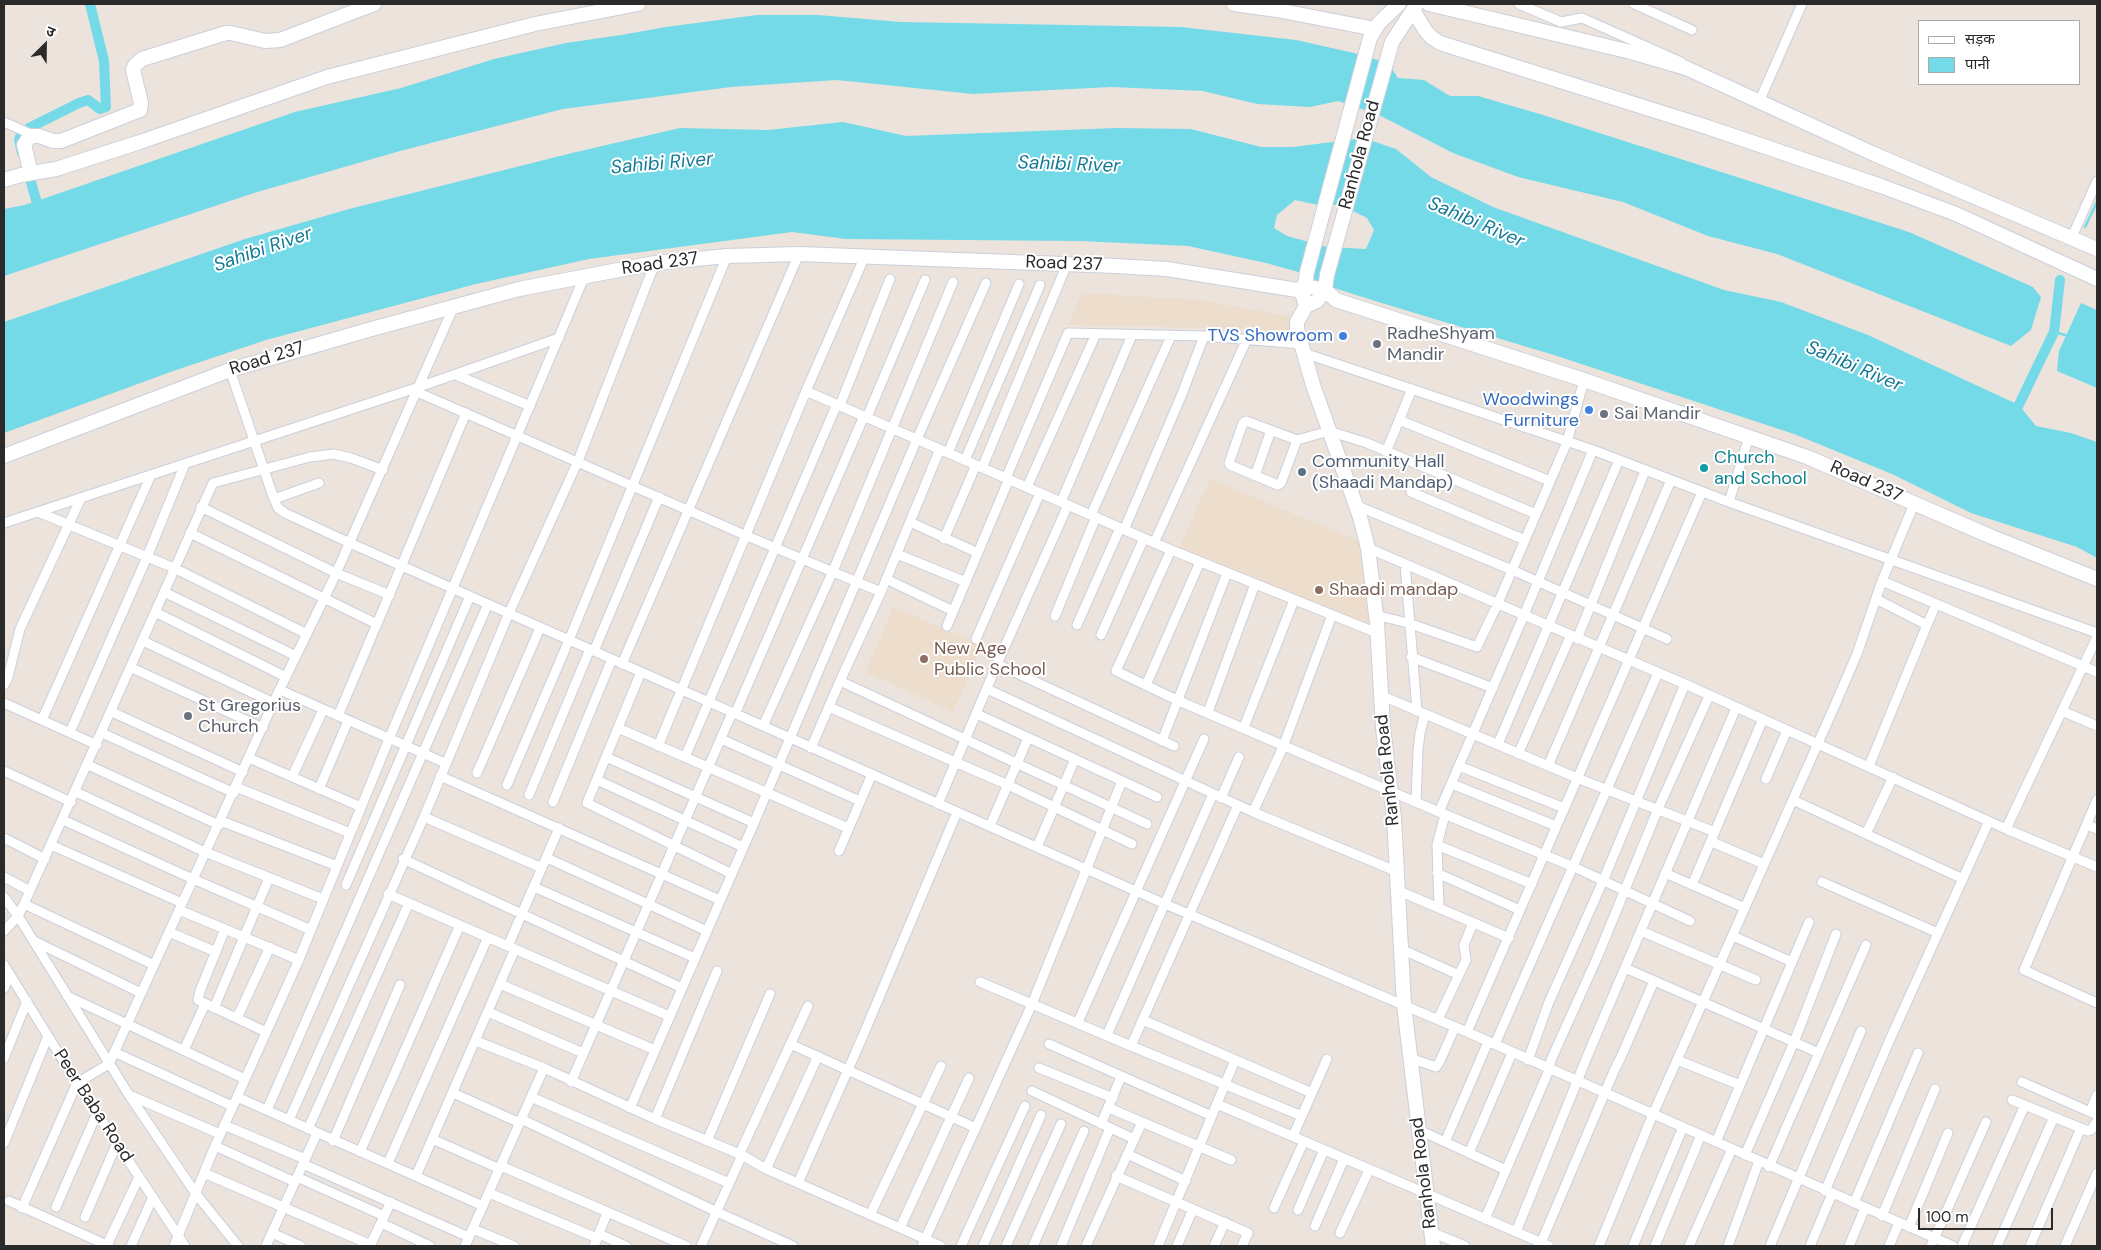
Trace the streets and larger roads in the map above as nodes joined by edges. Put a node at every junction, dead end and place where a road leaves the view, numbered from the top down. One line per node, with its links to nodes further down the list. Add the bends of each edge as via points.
1 (374, 4): 15 (street, via 280,40 265,41 231,33 142,58 133,70 142,107 136,113 62,141)
2 (638, 4): 16 (street, via 535,24 327,77 140,142 56,169)
3 (1234, 4): 10 (street)
4 (1429, 4): 12 (street)
5 (1518, 4): 12 (street, via 1561,22 1582,18 1679,60)
6 (1634, 4): 11 (street)
7 (1802, 4): 13 (street)
8 (1397, 6): 10 (street)
9 (1413, 18): 29 (street, via 1437,42 1881,186 1956,214); 35 (street, Ranhola Road, via 1392,42)
10 (1375, 30): 28 (street, Ranhola Road)
11 (1692, 30)
12 (1686, 68): 13 (street)
13 (1759, 102): 19 (street)
14 (4, 122): 15 (street)
15 (33, 135): 16 (street, via 24,145)
16 (27, 174): 17 (street)
17 (4, 180)
18 (2097, 181): 19 (street)
19 (2071, 239): 20 (street)
20 (2097, 249)
21 (799, 254): 22 (street, Road 237); 23 (street, Road 237); 96 (street)
22 (727, 256): 24 (street, Road 237); 83 (street)
23 (865, 256): 25 (street, Road 237); 50 (street)
24 (655, 263): 26 (street, Road 237); 71 (street)
25 (1067, 264): 28 (street, Road 237, via 1167,270 1297,290); 73 (street)
26 (585, 276): 36 (street, Road 237); 42 (street)
27 (890, 278): 51 (street)
28 (1306, 279): 35 (street, Road 237); 37 (street, Ranhola Road, via 1303,296)
29 (2097, 279)
30 (925, 280): 54 (street)
31 (952, 282): 56 (street)
32 (986, 283): 61 (street)
33 (1019, 284): 66 (street)
34 (1040, 285): 69 (street)
35 (1325, 290): 37 (street, via 1317,301); 47 (street, Road 237, via 1336,300)
36 (454, 306): 45 (street, Road 237); 48 (street)
37 (1306, 306): 44 (street, Ranhola Road, via 1297,322)
38 (1096, 334): 39 (street); 79 (street, via 1068,333); 84 (street)
39 (1132, 335): 40 (street); 92 (street)
40 (1170, 336): 41 (street); 99 (street)
41 (1204, 336): 43 (street); 103 (street)
42 (559, 338): 46 (street); 52 (street)
43 (1247, 339): 44 (street); 110 (street)
44 (1303, 348): 49 (street); 58 (street, Ranhola Road)
45 (230, 370): 63 (street); 68 (street, Road 237)
46 (456, 375): 48 (street); 52 (street)
47 (1584, 380): 60 (street, Road 237); 64 (street)
48 (418, 389): 53 (street); 63 (street); 75 (street)
49 (1412, 389): 55 (street); 64 (street)
50 (806, 391): 51 (street); 105 (street)
51 (839, 405): 54 (street); 112 (street)
52 (530, 406): 59 (street)
53 (466, 413): 59 (street); 122 (street)
54 (866, 416): 56 (street); 118 (street)
55 (1399, 420): 67 (street); 81 (street)
56 (893, 428): 61 (street); 125 (street)
57 (1271, 430): 62 (street); 78 (street); 78 (street, via 1246,421 1243,423 1229,460 1230,465)
58 (1329, 431): 62 (street); 67 (street); 93 (street, Ranhola Road)
59 (517, 436): 71 (street); 135 (street)
60 (1749, 437): 91 (street); 94 (street, Road 237, via 1807,457)
61 (916, 439): 66 (street); 130 (street)
62 (1297, 440): 78 (street, via 1281,483 1276,485)
63 (254, 442): 72 (street); 74 (street)
64 (1567, 442): 65 (street); 81 (street)
65 (1593, 450): 70 (street); 133 (street)
66 (944, 451): 69 (street); 100 (street)
67 (1386, 452): 98 (street)
68 (4, 456)
69 (965, 460): 73 (street)
70 (1619, 460): 76 (street); 138 (street)
71 (578, 461): 83 (street); 150 (street)
72 (185, 464): 77 (street); 117 (street)
73 (979, 466): 79 (street); 107 (street)
74 (264, 470): 75 (street, via 334,454); 90 (street); 95 (street, via 213,483)
75 (383, 470): 109 (street)
76 (1645, 471): 80 (street); 147 (street)
77 (151, 475): 89 (street); 111 (street)
78 (1255, 476)
79 (1008, 479): 84 (street); 115 (street)
80 (1670, 480): 86 (street); 151 (street)
81 (1550, 481): 98 (street)
82 (320, 483): 90 (street)
83 (632, 485): 88 (street); 172 (street)
84 (1028, 487): 87 (street)
85 (1411, 492): 108 (street)
86 (1702, 492): 91 (street); 163 (street)
87 (1040, 493): 92 (street); 173 (street)
88 (659, 496): 96 (street); 175 (street)
89 (81, 498): 97 (street); 102 (street)
90 (274, 499): 109 (street, via 278,508)
91 (1729, 502): 119 (street)
92 (1064, 503): 99 (street); 181 (street)
93 (1354, 504): 113 (street, Ranhola Road); 124 (street)
94 (1914, 504): 119 (street); 129 (street, Road 237)
95 (201, 507): 104 (street); 126 (street)
96 (690, 509): 105 (street); 180 (street)
97 (38, 512): 101 (street); 102 (street)
98 (1536, 514): 108 (street)
99 (1094, 516): 103 (street); 154 (street)
100 (910, 522): 107 (street); 116 (street)
101 (4, 523)
102 (68, 524): 111 (street); 188 (street, via 20,629)
103 (1122, 529): 106 (street); 158 (street)
104 (190, 533): 123 (street); 141 (street)
105 (747, 536): 112 (street); 195 (street)
106 (1144, 538): 110 (street); 167 (street)
107 (944, 539): 115 (street)
108 (1525, 540): 124 (street)
109 (350, 543): 122 (street); 126 (street)
110 (1154, 543): 114 (street)
111 (118, 546): 117 (street); 213 (street)
112 (774, 547): 118 (street); 199 (street)
113 (1368, 548): 121 (street); 152 (street, Ranhola Road)
114 (1171, 550): 120 (street); 191 (street, via 1116,671)
115 (978, 553): 132 (street)
116 (897, 554): 128 (street); 132 (street)
117 (147, 557): 123 (street); 221 (street)
118 (802, 559): 125 (street); 209 (street)
119 (1891, 560): 131 (street); 165 (street)
120 (1200, 562): 127 (street); 191 (street)
121 (1405, 564): 144 (street); 156 (street)
122 (402, 566): 135 (street); 139 (street)
123 (174, 568): 136 (street); 166 (street)
124 (1512, 570): 133 (street); 144 (street)
125 (833, 572): 130 (street); 215 (street)
126 (336, 573): 139 (street); 141 (street)
127 (1227, 573): 134 (street); 198 (street)
128 (886, 579): 137 (street); 148 (street)
129 (2097, 579)
130 (856, 581): 137 (street); 224 (street)
131 (1882, 581): 142 (street); 146 (street)
132 (966, 582): 148 (street)
133 (1538, 583): 138 (street); 153 (street)
134 (1255, 584): 143 (street); 207 (street)
135 (454, 589): 140 (street); 226 (street)
136 (164, 592): 149 (street); 176 (street)
137 (881, 592): 189 (street)
138 (1562, 593): 147 (street); 161 (street)
139 (390, 595): 157 (street)
140 (470, 596): 145 (street); 237 (street)
141 (324, 599): 157 (street); 166 (street)
142 (1876, 599): 159 (street); 231 (street)
143 (1294, 600): 155 (street); 217 (street)
144 (1498, 603): 153 (street); 156 (street, via 1477,647)
145 (488, 604): 150 (street); 240 (street)
146 (1936, 604): 159 (street); 182 (street)
147 (1590, 605): 151 (street); 168 (street)
148 (954, 611): 160 (street)
149 (155, 612): 171 (street); 187 (street)
150 (510, 613): 162 (street); 246 (street)
151 (1613, 614): 163 (street); 174 (street)
152 (1375, 615): 156 (street); 164 (street, Ranhola Road)
153 (1524, 615): 161 (street); 192 (street)
154 (1055, 616)
155 (1332, 616): 164 (street); 234 (street)
156 (1408, 623): 177 (street)
157 (377, 624): 211 (street)
158 (1077, 625)
159 (1927, 625): 253 (street)
160 (947, 626)
161 (1548, 626): 168 (street); 232 (street)
162 (540, 628): 172 (street); 257 (street)
163 (1643, 628): 170 (street); 179 (street)
164 (1377, 633): 196 (street, Ranhola Road)
165 (2097, 633)
166 (306, 634): 176 (street)
167 (1101, 635)
168 (1574, 637): 174 (street); 239 (street)
169 (2097, 637): 182 (street)
170 (1667, 639)
171 (144, 640): 183 (street); 201 (street)
172 (569, 640): 175 (street); 268 (street)
173 (976, 640)
174 (1599, 648): 179 (street); 252 (street)
175 (592, 650): 178 (street); 277 (street)
176 (296, 656): 187 (street)
177 (1411, 656): 192 (street); 208 (street)
178 (612, 660): 180 (street); 286 (street)
179 (1629, 660): 186 (street); 262 (street)
180 (622, 664): 184 (street)
181 (997, 664): 193 (street); 230 (street)
182 (2084, 666): 185 (street); 205 (street)
183 (132, 668): 206 (street); 218 (street)
184 (641, 672): 195 (street); 219 (street)
185 (2097, 672)
186 (1658, 673): 190 (street); 273 (street)
187 (286, 676): 194 (street)
188 (5, 679)
189 (840, 681): 202 (street); 229 (street)
190 (1684, 684): 197 (street); 284 (street)
191 (1146, 685): 198 (street)
192 (1493, 688): 223 (street)
193 (987, 689): 210 (street); 266 (street)
194 (280, 690): 201 (street); 204 (street)
195 (680, 690): 199 (street); 235 (street)
196 (1380, 695): 208 (street); 274 (street, Ranhola Road)
197 (1709, 696): 203 (street); 294 (street)
198 (1179, 701): 207 (street); 230 (street)
199 (708, 702): 209 (street); 241 (street)
200 (4, 703): 213 (street)
201 (274, 703): 218 (street)
202 (829, 707): 238 (street); 247 (street)
203 (1736, 708): 212 (street); 301 (street)
204 (323, 710): 211 (street); 260 (street)
205 (2062, 710): 216 (street); 311 (street)
206 (112, 712): 222 (street); 256 (street)
207 (1208, 712): 217 (street)
208 (1421, 712): 223 (street); 287 (street)
209 (734, 713): 215 (street); 227 (street)
210 (977, 714): 225 (street); 229 (street)
211 (338, 716): 214 (street)
212 (1763, 719): 220 (street); 314 (street)
213 (42, 720): 221 (street)
214 (348, 721): 226 (street); 271 (street)
215 (763, 726): 224 (street)
216 (2097, 726)
217 (1244, 727): 234 (street)
218 (263, 728): 243 (street)
219 (618, 728): 235 (street); 244 (street)
220 (1787, 730): 231 (street); 263 (street)
221 (70, 732): 233 (street)
222 (102, 733): 233 (street); 272 (street)
223 (1473, 734): 232 (street); 251 (street)
224 (789, 738): 238 (street); 249 (street)
225 (1028, 738): 245 (street); 250 (street)
226 (389, 739): 237 (street); 291 (street)
227 (721, 739): 249 (street); 254 (street)
228 (1204, 739): 266 (street)
229 (966, 740): 247 (street); 250 (street)
230 (1162, 741): 236 (street)
231 (1817, 743): 253 (street); 281 (street)
232 (1498, 744): 239 (street)
233 (97, 745): 248 (street)
234 (1283, 745): 274 (street); 296 (street)
235 (658, 746): 241 (street)
236 (1174, 746)
237 (407, 747): 240 (street); 350 (street)
238 (812, 748): 258 (street)
239 (1518, 754): 252 (street)
240 (423, 755): 246 (street); 495 (street)
241 (685, 757): 254 (street)
242 (1239, 757): 278 (street)
243 (249, 758): 256 (street); 260 (street)
244 (606, 758): 264 (street); 280 (street)
245 (1075, 759): 265 (street); 270 (street)
246 (445, 763): 259 (street)
247 (957, 763): 269 (street); 288 (street)
248 (88, 764): 275 (street); 303 (street)
249 (778, 764): 276 (street); 283 (street)
250 (1017, 764): 269 (street); 270 (street)
251 (1459, 766): 267 (street); 293 (street)
252 (1548, 766): 262 (street)
253 (1869, 766): 261 (street)
254 (709, 767): 276 (street); 280 (street)
255 (4, 770): 285 (street)
256 (243, 772): 272 (street)
257 (477, 773)
258 (872, 774): 283 (street); 288 (street)
259 (440, 776): 298 (street); 309 (street)
260 (292, 777): 271 (street)
261 (1893, 777): 302 (street); 316 (street)
262 (1577, 778): 273 (street); 293 (street)
263 (1766, 779)
264 (597, 780): 300 (street); 322 (street, via 587,803)
265 (1122, 780): 279 (street); 292 (street)
266 (1186, 782): 278 (street); 356 (street)
267 (1452, 784): 297 (street); 308 (street)
268 (508, 785)
269 (1008, 785): 290 (street); 307 (street)
270 (1064, 785): 290 (street); 292 (street)
271 (319, 789): 291 (street)
272 (235, 790): 303 (street); 315 (street)
273 (1606, 790): 284 (street); 334 (street)
274 (1390, 791): 287 (street); 338 (street, Ranhola Road)
275 (76, 792): 285 (street); 326 (street)
276 (766, 792): 304 (street); 310 (street)
277 (529, 795)
278 (1217, 796): 289 (street); 364 (street)
279 (1156, 797)
280 (696, 798): 300 (street); 304 (street)
281 (1793, 800): 316 (street); 332 (street)
282 (2097, 800): 306 (street)
283 (860, 801): 310 (street)
284 (1637, 801): 294 (street); 347 (street)
285 (71, 802): 299 (street)
286 (553, 802)
287 (1416, 802): 297 (street)
288 (938, 804): 295 (street)
289 (1238, 805): 296 (street); 372 (street)
290 (1055, 806): 313 (street); 324 (street)
291 (360, 807): 315 (street)
292 (1112, 807): 305 (street); 313 (street)
293 (1564, 808): 308 (street)
294 (1658, 809): 301 (street); 355 (street)
295 (957, 812): 307 (street); 466 (street)
296 (1253, 812): 338 (street)
297 (1442, 813): 321 (street); 327 (street)
298 (424, 816): 331 (street); 336 (street)
299 (63, 820): 320 (street); 345 (street)
300 (686, 821): 322 (street); 323 (street)
301 (1688, 821): 314 (street); 340 (street)
302 (1989, 821): 311 (street); 346 (street)
303 (220, 823): 326 (street); 333 (street)
304 (754, 823): 323 (street)
305 (1147, 824)
306 (2087, 824): 312 (street); 328 (street)
307 (990, 826): 324 (street)
308 (1556, 826): 327 (street)
309 (559, 828): 330 (street); 341 (street)
310 (848, 828): 325 (street)
311 (2006, 829): 328 (street)
312 (2097, 829)
313 (1102, 830): 319 (street); 337 (street)
314 (1715, 832): 318 (street)
315 (350, 833): 333 (street)
316 (1866, 834): 346 (street)
317 (4, 838): 329 (street)
318 (1712, 842): 332 (street); 351 (street)
319 (1132, 844)
320 (51, 845): 329 (street); 366 (street)
321 (1437, 845): 339 (street); 349 (street)
322 (675, 846): 341 (street); 342 (street)
323 (743, 847): 342 (street)
324 (1038, 847): 337 (street)
325 (839, 851)
326 (206, 852): 344 (street); 345 (street)
327 (1544, 855): 334 (street); 349 (street)
328 (2073, 856): 335 (street); 421 (street, via 2024,970)
329 (45, 858): 353 (street)
330 (547, 858): 336 (street); 363 (street)
331 (403, 859): 357 (street); 371 (street)
332 (1764, 864): 369 (street)
333 (336, 866): 359 (street)
334 (1574, 867): 347 (street); 444 (street)
335 (2097, 867)
336 (542, 868): 352 (street)
337 (1087, 870): 356 (street); 423 (street)
338 (1398, 872): 354 (street, Ranhola Road)
339 (1438, 873): 368 (street); 370 (street)
340 (1665, 873): 351 (street); 365 (street)
341 (662, 874): 360 (street); 363 (street)
342 (732, 874): 360 (street)
343 (4, 877): 353 (street)
344 (269, 878): 359 (street); 367 (street)
345 (193, 879): 366 (street); 367 (street)
346 (1962, 879): 385 (street)
347 (1603, 880): 355 (street); 460 (street, via 1549,1002)
348 (1822, 882): 385 (street)
349 (1532, 884): 370 (street)
350 (346, 885)
351 (1692, 885): 369 (street)
352 (534, 887): 371 (street); 384 (street)
353 (30, 890): 362 (street)
354 (1399, 891): 368 (street); 395 (street, Ranhola Road)
355 (1623, 891): 365 (street); 467 (street)
356 (1137, 892): 364 (street); 432 (street)
357 (388, 894): 361 (street); 505 (street)
358 (4, 897): 373 (street)
359 (323, 899): 379 (street)
360 (720, 900): 380 (street)
361 (409, 903): 377 (street); 518 (street)
362 (24, 904): 373 (street); 402 (street)
363 (649, 904): 380 (street); 384 (street)
364 (1164, 904): 372 (street); 440 (street)
365 (1652, 904): 374 (street); 381 (street)
366 (180, 906): 378 (street); 383 (street)
367 (258, 907): 379 (street); 388 (street)
368 (1440, 907): 376 (street)
369 (1745, 908): 387 (street)
370 (1520, 910): 390 (street)
371 (523, 914): 394 (street); 399 (street)
372 (1189, 915): 424 (street); 430 (street)
373 (18, 916): 382 (street); 391 (street)
374 (1690, 921)
375 (1809, 922): 400 (street)
376 (1474, 923): 390 (street); 407 (street, via 1465,940 1466,960)
377 (460, 925): 389 (street); 537 (street)
378 (225, 929): 388 (street); 396 (street)
379 (311, 930): 398 (street)
380 (707, 930): 397 (street)
381 (1641, 931): 403 (street); 404 (street)
382 (4, 932)
383 (169, 932): 396 (street); 402 (street)
384 (637, 932): 397 (street); 399 (street)
385 (1938, 932): 563 (street, via 1891,1036)
386 (1836, 934): 443 (street)
387 (1733, 936): 400 (street); 403 (street)
388 (246, 937): 393 (street); 426 (street)
389 (488, 937): 394 (street); 546 (street)
390 (1508, 938): 439 (street)
391 (34, 941): 416 (street); 418 (street)
392 (1866, 945): 453 (street)
393 (270, 947): 398 (street); 429 (street)
394 (512, 948): 411 (street); 415 (street)
395 (1401, 949): 407 (street); 424 (street, Ranhola Road)
396 (216, 952): 422 (street, via 198,997)
397 (695, 958): 414 (street)
398 (299, 960): 438 (street)
399 (624, 961): 414 (street); 415 (street)
400 (1792, 962): 436 (street)
401 (4, 965): 406 (street, Peer Baba Road)
402 (154, 965): 416 (street)
403 (1720, 965): 408 (street); 420 (street)
404 (1626, 968): 409 (street); 472 (street)
405 (718, 971): 504 (street)
406 (10, 975): 413 (street); 419 (street, Peer Baba Road)
407 (1459, 975): 431 (street)
408 (1756, 980)
409 (1654, 981): 420 (street); 481 (street)
410 (980, 982): 423 (street)
411 (500, 984): 427 (street); 434 (street)
412 (400, 985): 526 (street)
413 (4, 988)
414 (682, 988): 428 (street)
415 (611, 991): 428 (street); 434 (street)
416 (141, 993): 433 (street)
417 (770, 994): 527 (street)
418 (67, 996): 433 (street); 462 (street)
419 (26, 1001): 441 (street, Peer Baba Road); 456 (street)
420 (1703, 1002): 436 (street); 461 (street)
421 (2097, 1003)
422 (205, 1004): 426 (street); 448 (street)
423 (1032, 1004): 432 (street); 514 (street)
424 (1404, 1004): 431 (street); 457 (street, Ranhola Road)
425 (808, 1006): 445 (street)
426 (214, 1008): 429 (street)
427 (488, 1012): 442 (street); 452 (street)
428 (670, 1016): 449 (street)
429 (237, 1018): 438 (street)
430 (1143, 1020): 447 (street); 459 (street)
431 (1438, 1020): 435 (street)
432 (1078, 1022): 440 (street)
433 (128, 1023): 448 (street); 450 (street)
434 (596, 1024): 449 (street); 452 (street)
435 (1455, 1027): 439 (street); 457 (street, via 1438,1065 1432,1067)
436 (1764, 1029): 443 (street); 476 (street)
437 (1861, 1031): 557 (street)
438 (266, 1032): 470 (street)
439 (1467, 1032): 444 (street)
440 (1107, 1035): 447 (street)
441 (48, 1036): 474 (street, Peer Baba Road); 531 (street)
442 (476, 1042): 464 (street); 479 (street)
443 (1794, 1042): 453 (street); 540 (street)
444 (1492, 1043): 451 (street); 529 (street)
445 (790, 1044): 455 (street); 541 (street)
446 (1049, 1044): 468 (street)
447 (1131, 1046): 475 (street)
448 (184, 1050): 470 (street)
449 (655, 1050): 493 (street)
450 (114, 1052): 462 (street); 491 (street)
451 (1512, 1052): 460 (street); 538 (street)
452 (583, 1053): 471 (street)
453 (1819, 1053): 548 (street)
454 (1918, 1053): 570 (street)
455 (818, 1056): 466 (street); 549 (street)
456 (4, 1058)
457 (1410, 1058): 517 (street, Ranhola Road)
458 (1327, 1059): 480 (street)
459 (1235, 1060): 475 (street); 480 (street)
460 (1528, 1060): 467 (street)
461 (1677, 1060): 476 (street); 499 (street)
462 (109, 1064): 474 (street); 483 (street)
463 (941, 1066): 489 (street)
464 (544, 1068): 471 (street); 485 (street)
465 (1040, 1068): 486 (street)
466 (848, 1070): 489 (street); 560 (street)
467 (1549, 1070): 472 (street); 551 (street)
468 (1122, 1077): 486 (street); 500 (street)
469 (969, 1078): 503 (street)
470 (245, 1079): 484 (street)
471 (571, 1082): 493 (street)
472 (1577, 1082): 481 (street); 591 (street)
473 (2022, 1082): 497 (street)
474 (77, 1083): 496 (street, Peer Baba Road); 573 (street)
475 (1226, 1084): 488 (street); 501 (street)
476 (1740, 1086): 530 (street)
477 (1935, 1089): 582 (street)
478 (1032, 1091): 511 (street)
479 (453, 1092): 507 (street); 524 (street)
480 (1312, 1093): 501 (street)
481 (1604, 1094): 499 (street); 600 (street)
482 (2097, 1094): 497 (street)
483 (129, 1095): 521 (street); 564 (street)
484 (237, 1097): 491 (street); 495 (street)
485 (531, 1097): 507 (street); 561 (street)
486 (1113, 1098): 494 (street)
487 (2012, 1100): 490 (street)
488 (1217, 1104): 500 (street); 523 (street)
489 (923, 1105): 503 (street); 581 (street)
490 (2025, 1105): 502 (street); 638 (street)
491 (232, 1106): 512 (street)
492 (1025, 1106): 617 (street)
493 (630, 1108): 504 (street)
494 (1109, 1108): 508 (street); 511 (street)
495 (267, 1110): 505 (street)
496 (97, 1113): 532 (street, Peer Baba Road); 572 (street)
497 (2093, 1113)
498 (1041, 1114): 618 (street)
499 (1653, 1114): 513 (street); 628 (street)
500 (1212, 1116): 534 (street)
501 (1302, 1116): 523 (street)
502 (2054, 1116): 516 (street); 639 (street)
503 (952, 1117): 514 (street); 590 (street)
504 (655, 1119): 527 (street)
505 (289, 1120): 518 (street)
506 (2097, 1120): 516 (street, via 2092,1130)
507 (520, 1121): 547 (street); 579 (street)
508 (1142, 1122): 525 (street); 534 (street)
509 (1986, 1122): 598 (street)
510 (1061, 1124): 619 (street)
511 (1101, 1124): 515 (street)
512 (224, 1125): 521 (street); 544 (street)
513 (1683, 1127): 522 (street); 629 (street)
514 (976, 1128): 599 (street)
515 (1110, 1128): 525 (street); 621 (street)
516 (2081, 1128): 640 (street)
517 (1419, 1130): 529 (street); 565 (street, Ranhola Road)
518 (312, 1131): 526 (street); 544 (street)
519 (1084, 1131): 620 (street)
520 (1948, 1133): 589 (street)
521 (220, 1134): 533 (street)
522 (1701, 1135): 530 (street); 630 (street)
523 (1293, 1136): 528 (street)
524 (432, 1139): 547 (street); 554 (street)
525 (1134, 1139): 539 (street)
526 (334, 1140): 537 (street)
527 (707, 1141): 541 (street)
528 (1304, 1141): 536 (street); 575 (street)
529 (1445, 1142): 538 (street)
530 (1716, 1142): 535 (street)
531 (4, 1143)
532 (116, 1143): 556 (street, Peer Baba Road); 583 (street)
533 (214, 1146): 552 (street); 558 (street)
534 (1200, 1147): 543 (street); 559 (street)
535 (1732, 1149): 540 (street); 631 (street)
536 (1324, 1150): 542 (street); 578 (street)
537 (360, 1152): 546 (street)
538 (1470, 1153): 551 (street)
539 (1127, 1154): 555 (street); 559 (street)
540 (1745, 1154): 545 (street)
541 (740, 1155): 549 (street); 561 (street)
542 (1344, 1159): 550 (street); 588 (street)
543 (1231, 1160)
544 (304, 1162): 558 (street); 568 (street)
545 (1759, 1162): 548 (street); 632 (street)
546 (388, 1163): 554 (street)
547 (500, 1167): 562 (street); 580 (street)
548 (1769, 1167): 557 (street)
549 (766, 1169): 560 (street)
550 (1369, 1170): 565 (street); 594 (street)
551 (1506, 1170): 585 (street)
552 (204, 1173): 564 (street); 574 (street)
553 (2097, 1173): 641 (street)
554 (416, 1176): 571 (street)
555 (1116, 1176): 569 (street); 622 (street)
556 (139, 1177): 566 (street, Peer Baba Road); 601 (street)
557 (1798, 1179): 563 (street); 633 (street)
558 (296, 1180): 574 (street); 584 (street)
559 (1186, 1181): 569 (street)
560 (798, 1183): 581 (street)
561 (729, 1184): 579 (street)
562 (489, 1193): 571 (street); 597 (street)
563 (1829, 1193): 570 (street); 634 (street)
564 (196, 1194): 595 (street); 605 (street)
565 (1428, 1196): 585 (street); 596 (street, Ranhola Road)
566 (153, 1198): 595 (street, Peer Baba Road); 602 (street)
567 (9, 1202): 573 (street)
568 (390, 1202): 584 (street); 593 (street)
569 (1178, 1203): 577 (street); 623 (street)
570 (1854, 1203): 576 (street)
571 (483, 1206): 593 (street)
572 (56, 1207)
573 (22, 1208): 601 (street)
574 (284, 1208): 592 (street); 608 (street)
575 (1274, 1208)
576 (1864, 1208): 582 (street); 635 (street)
577 (1193, 1209): 586 (street); 624 (street)
578 (1298, 1210)
579 (717, 1212): 614 (street); 615 (street)
580 (607, 1213): 597 (street); 613 (street)
581 (870, 1215): 590 (street)
582 (1882, 1216): 587 (street)
583 (85, 1218)
584 (383, 1219): 608 (street); 609 (street)
585 (1485, 1219): 591 (street)
586 (1225, 1222): 625 (street); 626 (street, via 1248,1233)
587 (1899, 1223): 589 (street); 636 (street)
588 (1315, 1226)
589 (1908, 1227): 598 (street)
590 (900, 1228): 599 (street)
591 (1516, 1232): 600 (street)
592 (272, 1233): 606 (street); 607 (street)
593 (471, 1233): 610 (street); 611 (street)
594 (1340, 1233)
595 (178, 1237): 603 (street); 604 (street, Peer Baba Road)
596 (1432, 1239): 627 (street)
597 (597, 1240): 612 (street)
598 (1933, 1242): 637 (street)
599 (924, 1243): 616 (street)
600 (1539, 1244)
601 (108, 1246)
602 (131, 1246)
603 (174, 1246)
604 (185, 1246)
605 (238, 1246)
606 (266, 1246)
607 (301, 1246)
608 (371, 1246)
609 (430, 1246)
610 (465, 1246)
611 (514, 1246)
612 (626, 1246)
613 (686, 1246)
614 (701, 1246)
615 (793, 1246)
616 (940, 1246)
617 (961, 1246)
618 (983, 1246)
619 (1006, 1246)
620 (1033, 1246)
621 (1061, 1246)
622 (1086, 1246)
623 (1158, 1246)
624 (1177, 1246)
625 (1214, 1246)
626 (1242, 1246)
627 (1465, 1246)
628 (1599, 1246)
629 (1633, 1246)
630 (1655, 1246)
631 (1688, 1246)
632 (1728, 1246)
633 (1770, 1246)
634 (1810, 1246)
635 (1849, 1246)
636 (1890, 1246)
637 (1953, 1246)
638 (1962, 1246)
639 (1997, 1246)
640 (2030, 1246)
641 (2065, 1246)

